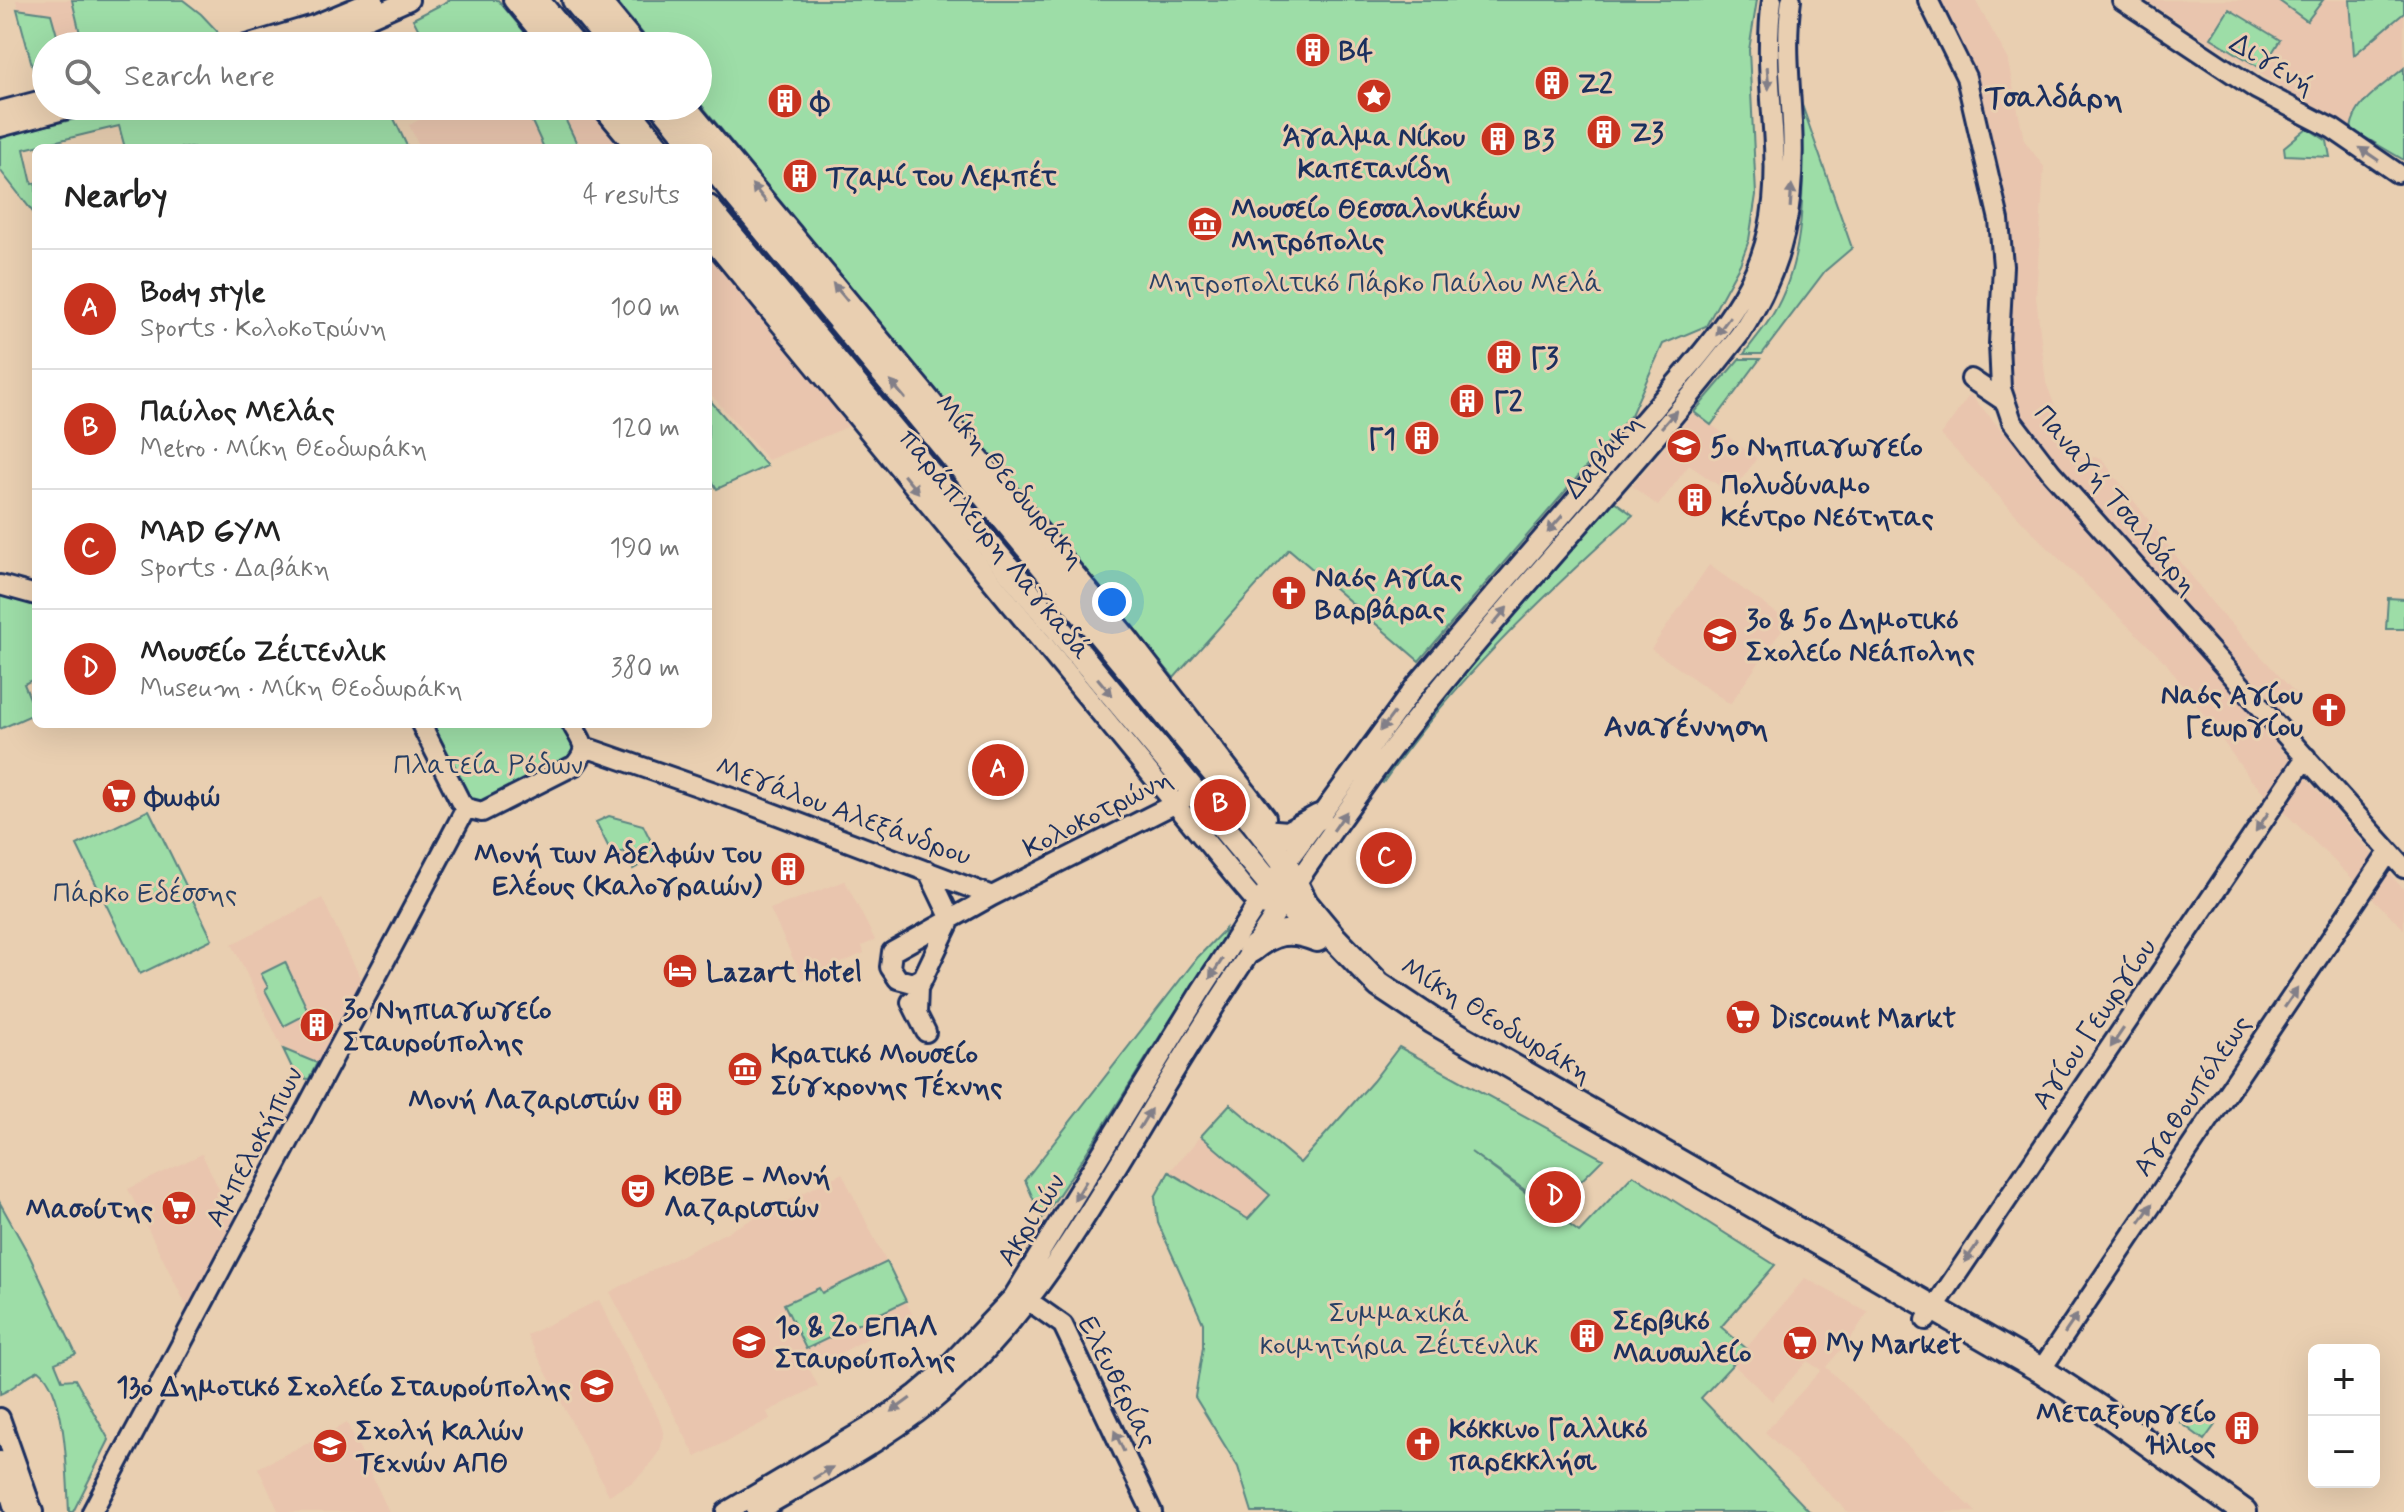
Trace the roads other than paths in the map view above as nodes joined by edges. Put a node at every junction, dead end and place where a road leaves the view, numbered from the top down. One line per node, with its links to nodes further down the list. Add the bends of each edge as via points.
1 (374, 0): 11 (street)
2 (409, 0): 12 (street)
3 (513, 0): 13 (street)
4 (536, 0): 14 (highway)
5 (575, 0): 15 (highway)
6 (600, 0): 16 (street)
7 (1772, 0): 43 (street, Δαβάκη, one-way to 43, via 1767,58 1773,206 1765,245 1740,301 1689,368 1416,685)
8 (1791, 0): 48 (street, Δαβάκη, one-way to 8, via 1435,693 1720,360 1765,293 1791,207)
9 (1928, 0): 33 (street, Παναγή Τσαλδάρη, via 1966,77 1999,220 1999,367)
10 (2122, 0): 28 (street, Διγενή, one-way to 10)
11 (290, 32)
12 (331, 32)
13 (539, 32)
14 (562, 32)
15 (601, 32)
16 (626, 32)
17 (32, 106): 23 (street)
18 (32, 116): 23 (street)
19 (613, 120): 24 (street)
20 (635, 120): 25 (highway)
21 (674, 120): 26 (highway)
22 (697, 120): 31 (street, παράπλευρη Λαγκαδά, one-way to 22)
23 (0, 123)
24 (633, 144)
25 (655, 144)
26 (694, 144)
27 (712, 165): 31 (highway, Μίκη Θεοδωράκη)
28 (2397, 173)
29 (712, 213): 41 (highway, Μίκη Θεοδωράκη, one-way to 41)
30 (712, 241): 41 (street, παράπλευρη Λαγκαδά, one-way to 41)
31 (801, 259): 40 (highway, Μίκη Θεοδωράκη, one-way to 31); 44 (street, παράπλευρη Λαγκαδά, one-way to 31, via 1266,817 1158,675)
32 (1971, 379): 33 (street)
33 (2004, 401): 39 (street, Παναγή Τσαλδάρη, via 2017,430 2051,472)
34 (0, 585): 35 (street)
35 (32, 594)
36 (423, 728): 42 (street)
37 (574, 728): 38 (street)
38 (585, 747): 42 (street, via 571,768 485,812); 47 (street, Μεγάλου Αλεξάνδρου)
39 (2306, 757): 45 (street, Παναγή Τσαλδάρη); 59 (street, Αγίου Γεωργίου, one-way to 59)
40 (1229, 790): 41 (street, Κολοκοτρώνη, via 1206,790); 44 (highway, Μίκη Θεοδωράκη)
41 (1185, 799): 48 (highway, Μίκη Θεοδωράκη); 48 (street, παράπλευρη Λαγκαδά, via 1241,884); 49 (street, Κολοκοτρώνη)
42 (466, 808): 65 (street, Αμπελοκήπων)
43 (1319, 817): 44 (highway, via 1288,834); 48 (street, Δαβάκη)
44 (1263, 832): 48 (highway, Μίκη Θεοδωράκη)
45 (2389, 852): 46 (street, Παναγή Τσαλδάρη); 60 (street, Αγαθουπόλεως, one-way to 45)
46 (2404, 868)
47 (932, 873): 49 (street, Μεγάλου Αλεξάνδρου); 50 (street)
48 (1279, 888): 51 (highway, Μίκη Θεοδωράκη); 53 (street, Ακριτών); 58 (street, Ακριτών, one-way to 58, via 1201,991); 59 (highway, Μίκη Θεοδωράκη, via 1311,912 1370,977 1404,1003)
49 (992, 896): 50 (street, Κολοκοτρώνη)
50 (951, 919): 52 (street, Κολοκοτρώνη); 54 (street)
51 (1317, 939): 53 (highway, via 1286,931); 59 (highway, Μίκη Θεοδωράκη, via 1366,991 1420,1030)
52 (901, 947): 54 (street, via 912,944 923,950); 55 (street, via 890,961)
53 (1251, 950): 58 (street, Ακριτών, one-way to 53)
54 (926, 972): 55 (street, via 913,983); 56 (street, via 915,997)
55 (901, 981): 56 (street)
56 (917, 1013): 57 (street)
57 (926, 1032)
58 (1022, 1297): 66 (street, Ακριτών, one-way to 66, via 881,1420); 67 (street, Ακριτών, one-way to 58, via 921,1410 954,1382); 68 (street, Ελευθερίας, one-way to 58, via 1063,1325)
59 (1930, 1314): 60 (highway, Μίκη Θεοδωράκη); 69 (highway, Μίκη Θεοδωράκη)
60 (2041, 1370): 70 (highway, Μίκη Θεοδωράκη)
61 (0, 1418): 64 (street)
62 (0, 1461): 63 (street)
63 (15, 1512)
64 (33, 1512)
65 (92, 1512)
66 (726, 1512)
67 (756, 1512)
68 (1152, 1512)
69 (2219, 1512)
70 (2244, 1512)

